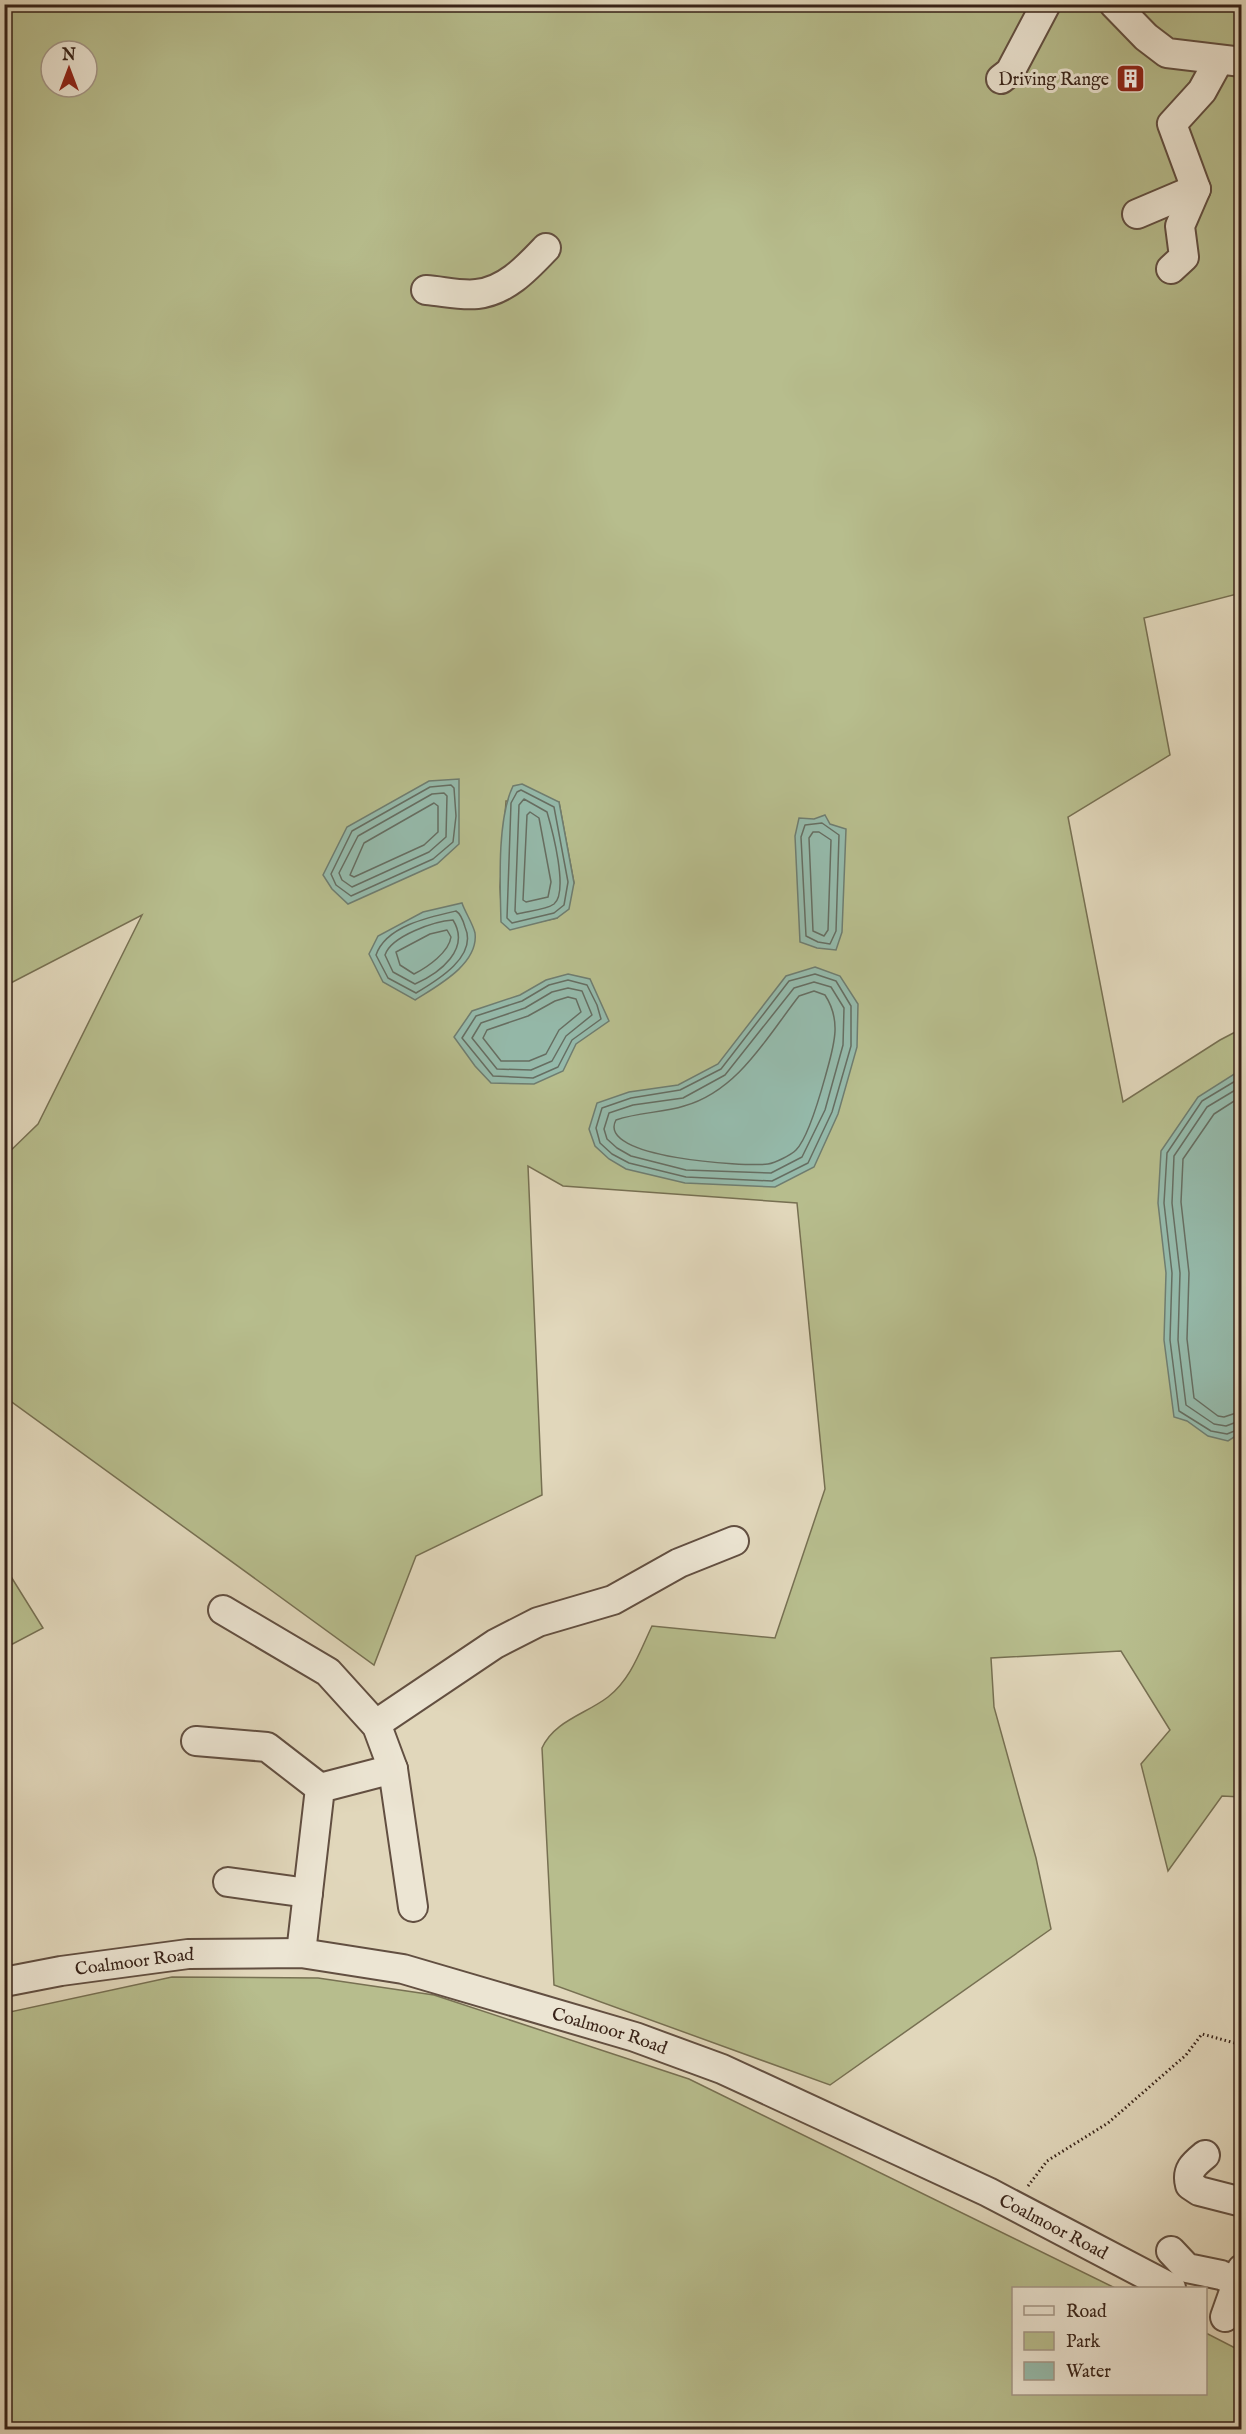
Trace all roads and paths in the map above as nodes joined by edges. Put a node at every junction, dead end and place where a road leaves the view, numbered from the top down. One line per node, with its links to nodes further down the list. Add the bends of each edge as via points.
1 (1046, 4): 4 (street, via 1010,72)
2 (1114, 4): 3 (street, via 1167,53)
3 (1230, 61): 5 (street, via 1172,124)
4 (1001, 79)
5 (1196, 189): 6 (street); 8 (street, via 1180,226 1184,257)
6 (1137, 214)
7 (546, 248): 9 (street, via 523,273 502,286 477,294)
8 (1171, 269)
9 (426, 290)
10 (734, 1541): 12 (street, via 679,1563 613,1600 538,1622 495,1644)
11 (223, 1610): 12 (street, via 328,1672)
12 (376, 1725): 14 (street)
13 (196, 1741): 15 (street, via 267,1747)
14 (393, 1769): 15 (street); 18 (street)
15 (320, 1788): 17 (street)
16 (228, 1882): 17 (street)
17 (308, 1893): 19 (street)
18 (413, 1907)
19 (301, 1953): 20 (street, Coalmoor Road, via 188,1954); 24 (street, Coalmoor Road, via 403,1970 635,2037 722,2069)
20 (4, 1982)
21 (1242, 2045): 24 (path, via 1202,2034 1186,2055 1108,2123 1047,2161)
22 (1205, 2155): 23 (street, via 1191,2166 1190,2185)
23 (1242, 2202)
24 (1012, 2205): 27 (street, Coalmoor Road)
25 (1171, 2251): 26 (street, via 1187,2268)
26 (1240, 2279): 28 (street)
27 (1167, 2287)
28 (1224, 2316)

